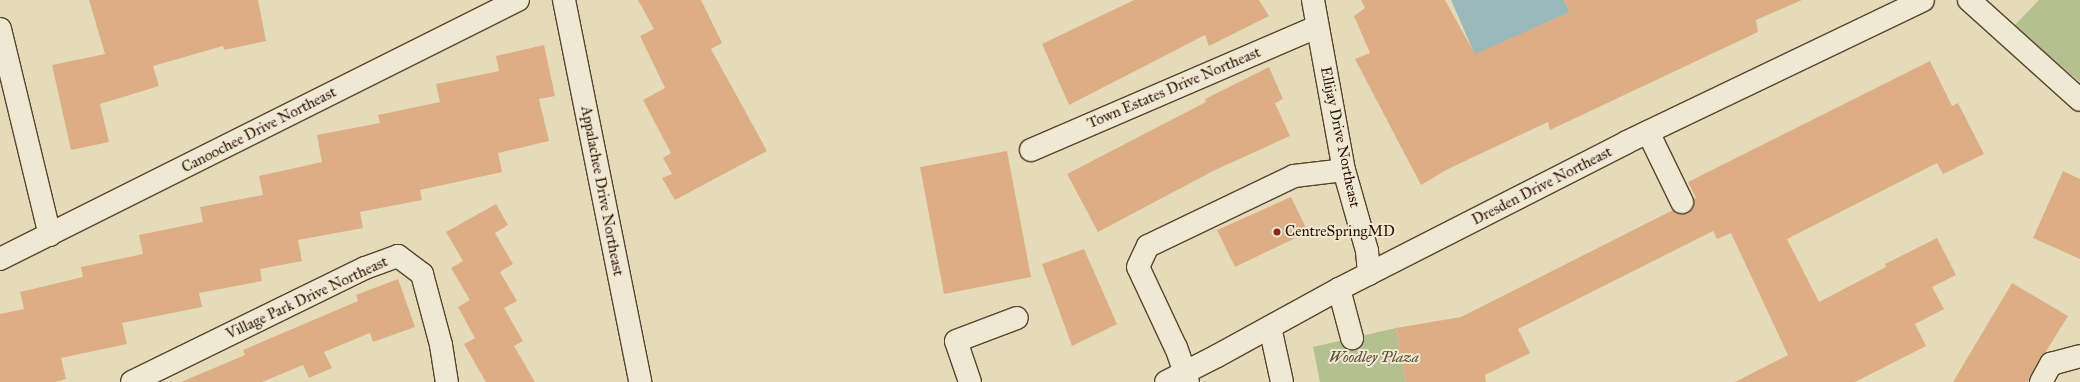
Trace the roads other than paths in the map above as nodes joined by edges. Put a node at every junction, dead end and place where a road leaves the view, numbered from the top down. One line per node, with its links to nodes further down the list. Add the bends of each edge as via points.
1 (518, 0): 13 (street, Canoochee Drive Northeast)
2 (564, 0): 24 (street, Appalachee Drive Northeast)
3 (1313, 0): 6 (street, Ellijay Drive Northeast)
4 (1923, 0): 9 (street, Dresden Drive Northeast)
5 (1969, 0): 8 (street)
6 (1317, 27): 10 (street, Town Estates Drive Northeast); 11 (street, Ellijay Drive Northeast)
7 (0, 29): 13 (street)
8 (2080, 100)
9 (1648, 132): 12 (street); 15 (street, Dresden Drive Northeast)
10 (1031, 150)
11 (1344, 170): 15 (street, Ellijay Drive Northeast, via 1367,251); 21 (street, via 1294,176 1148,246 1138,267 1176,348)
12 (1682, 202)
13 (50, 235): 14 (street, Canoochee Drive Northeast)
14 (0, 259)
15 (1369, 274): 16 (street, Dresden Drive Northeast)
16 (1339, 289): 18 (street, Dresden Drive Northeast); 19 (street)
17 (1017, 318): 25 (street, via 956,342)
18 (1270, 327): 21 (street, Dresden Drive Northeast); 26 (street)
19 (1352, 338)
20 (2080, 356): 27 (street, via 2051,364)
21 (1179, 379)
22 (132, 382): 23 (street, Village Park Drive Northeast, via 365,268 398,256 422,274 441,345)
23 (447, 382)
24 (640, 382)
25 (970, 382)
26 (1282, 382)
27 (2041, 382)

